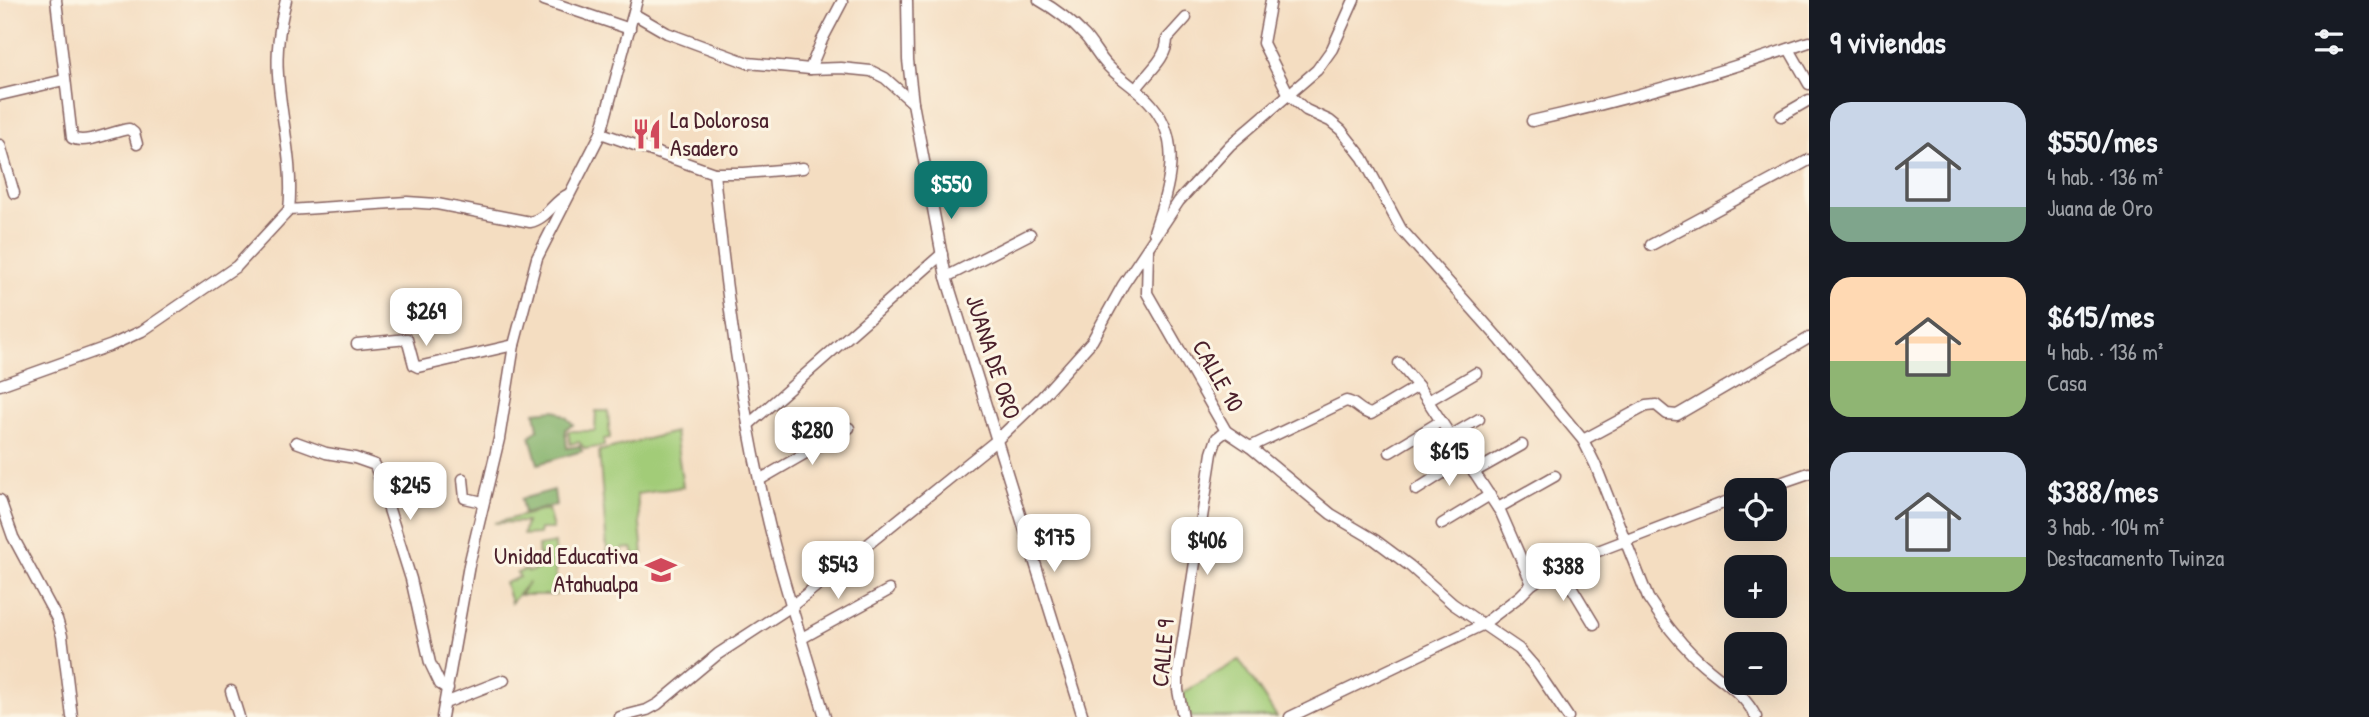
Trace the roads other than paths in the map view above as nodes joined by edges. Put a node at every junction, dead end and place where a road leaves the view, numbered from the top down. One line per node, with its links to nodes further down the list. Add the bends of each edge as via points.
1 (55, 0): 16 (street)
2 (286, 0): 33 (street, via 278,75 289,163)
3 (544, 0): 12 (street)
4 (637, 0): 10 (street)
5 (907, 0): 22 (street, JUANA DE ORO)
6 (1038, 0): 18 (street, CALLE 10, via 1084,35 1108,66)
7 (1271, 0): 20 (street, via 1264,50)
8 (1354, 0): 20 (street, via 1332,49)
9 (842, 2): 15 (street)
10 (635, 14): 12 (street); 15 (street, via 667,33 747,63)
11 (1185, 18): 18 (street, via 1167,39 1163,57)
12 (630, 29): 25 (street)
13 (1809, 42): 14 (street)
14 (1789, 49): 17 (street); 24 (street, via 1609,104)
15 (810, 69): 22 (street, via 871,71)
16 (64, 80): 19 (street); 26 (street, via 74,140 129,129)
17 (1809, 84)
18 (1136, 89): 36 (street, CALLE 10, via 1153,106 1172,150 1169,179)
19 (0, 95)
20 (1289, 95): 36 (street, via 1230,145 1179,201); 54 (street, via 1341,130 1363,158 1401,229)
21 (1809, 100): 23 (street)
22 (913, 103): 37 (street, JUANA DE ORO)
23 (1781, 116)
24 (1532, 121)
25 (601, 133): 30 (street); 32 (street)
26 (137, 144)
27 (0, 145): 31 (street)
28 (1809, 160): 35 (street)
29 (803, 168): 30 (street)
30 (714, 173): 49 (street)
31 (14, 193)
32 (569, 194): 33 (street, via 543,218 530,222 407,202); 41 (street, via 537,258)
33 (289, 210): 44 (street, via 237,266 142,331)
34 (1030, 233): 38 (street)
35 (1651, 245)
36 (1148, 250): 51 (street, CALLE 10, via 1146,284 1151,301); 53 (street, via 1092,341)
37 (942, 254): 38 (street, JUANA DE ORO); 49 (street)
38 (946, 277): 53 (street, JUANA DE ORO)
39 (1809, 338): 54 (street, via 1677,415 1656,405 1646,406)
40 (357, 344): 41 (street, via 407,339 418,367)
41 (514, 345): 69 (street)
42 (1399, 363): 45 (street)
43 (1476, 373): 46 (street)
44 (0, 385)
45 (1418, 386): 46 (street); 57 (street, via 1371,414 1346,401)
46 (1428, 401): 48 (street)
47 (1479, 419): 52 (street)
48 (1441, 421): 52 (street); 58 (street)
49 (748, 425): 64 (street)
50 (849, 428): 64 (street)
51 (1226, 431): 57 (street, CALLE 10); 92 (street, CALLE 9, via 1217,438 1212,453 1189,597 1178,672)
52 (1450, 436): 59 (street)
53 (997, 440): 77 (street); 91 (street, JUANA DE ORO)
54 (1583, 440): 73 (street)
55 (296, 442): 82 (street, via 376,465 411,579 430,663 440,684)
56 (1522, 445): 60 (street)
57 (1250, 447): 79 (street, CALLE 10, via 1331,514 1375,540)
58 (1390, 452)
59 (1465, 459): 60 (street); 66 (street)
60 (1474, 472): 67 (street)
61 (1809, 473): 65 (street)
62 (1555, 476): 71 (street)
63 (463, 479): 69 (street, via 465,498)
64 (761, 479): 77 (street)
65 (1787, 481)
66 (1416, 490)
67 (1490, 495): 71 (street); 72 (street)
68 (0, 500): 86 (street, via 13,537 57,619)
69 (484, 502): 82 (street)
70 (1724, 503): 73 (street)
71 (1498, 508): 75 (street)
72 (1443, 524)
73 (1625, 540): 74 (street); 95 (street, via 1658,614 1694,656 1743,696)
74 (1559, 566): 75 (street); 78 (street)
75 (1532, 583): 79 (street)
76 (889, 590): 80 (street)
77 (793, 605): 80 (street); 85 (street, via 718,654)
78 (1594, 624)
79 (1482, 625): 93 (street); 94 (street, CALLE 10, via 1527,657)
80 (802, 638): 90 (street)
81 (504, 680): 84 (street)
82 (448, 689): 84 (street)
83 (232, 691): 87 (street)
84 (445, 703): 88 (street)
85 (648, 713): 89 (street)
86 (72, 717)
87 (239, 717)
88 (442, 717)
89 (620, 717)
90 (825, 717)
91 (1083, 717)
92 (1183, 717)
93 (1290, 717)
94 (1568, 717)
95 (1756, 717)

